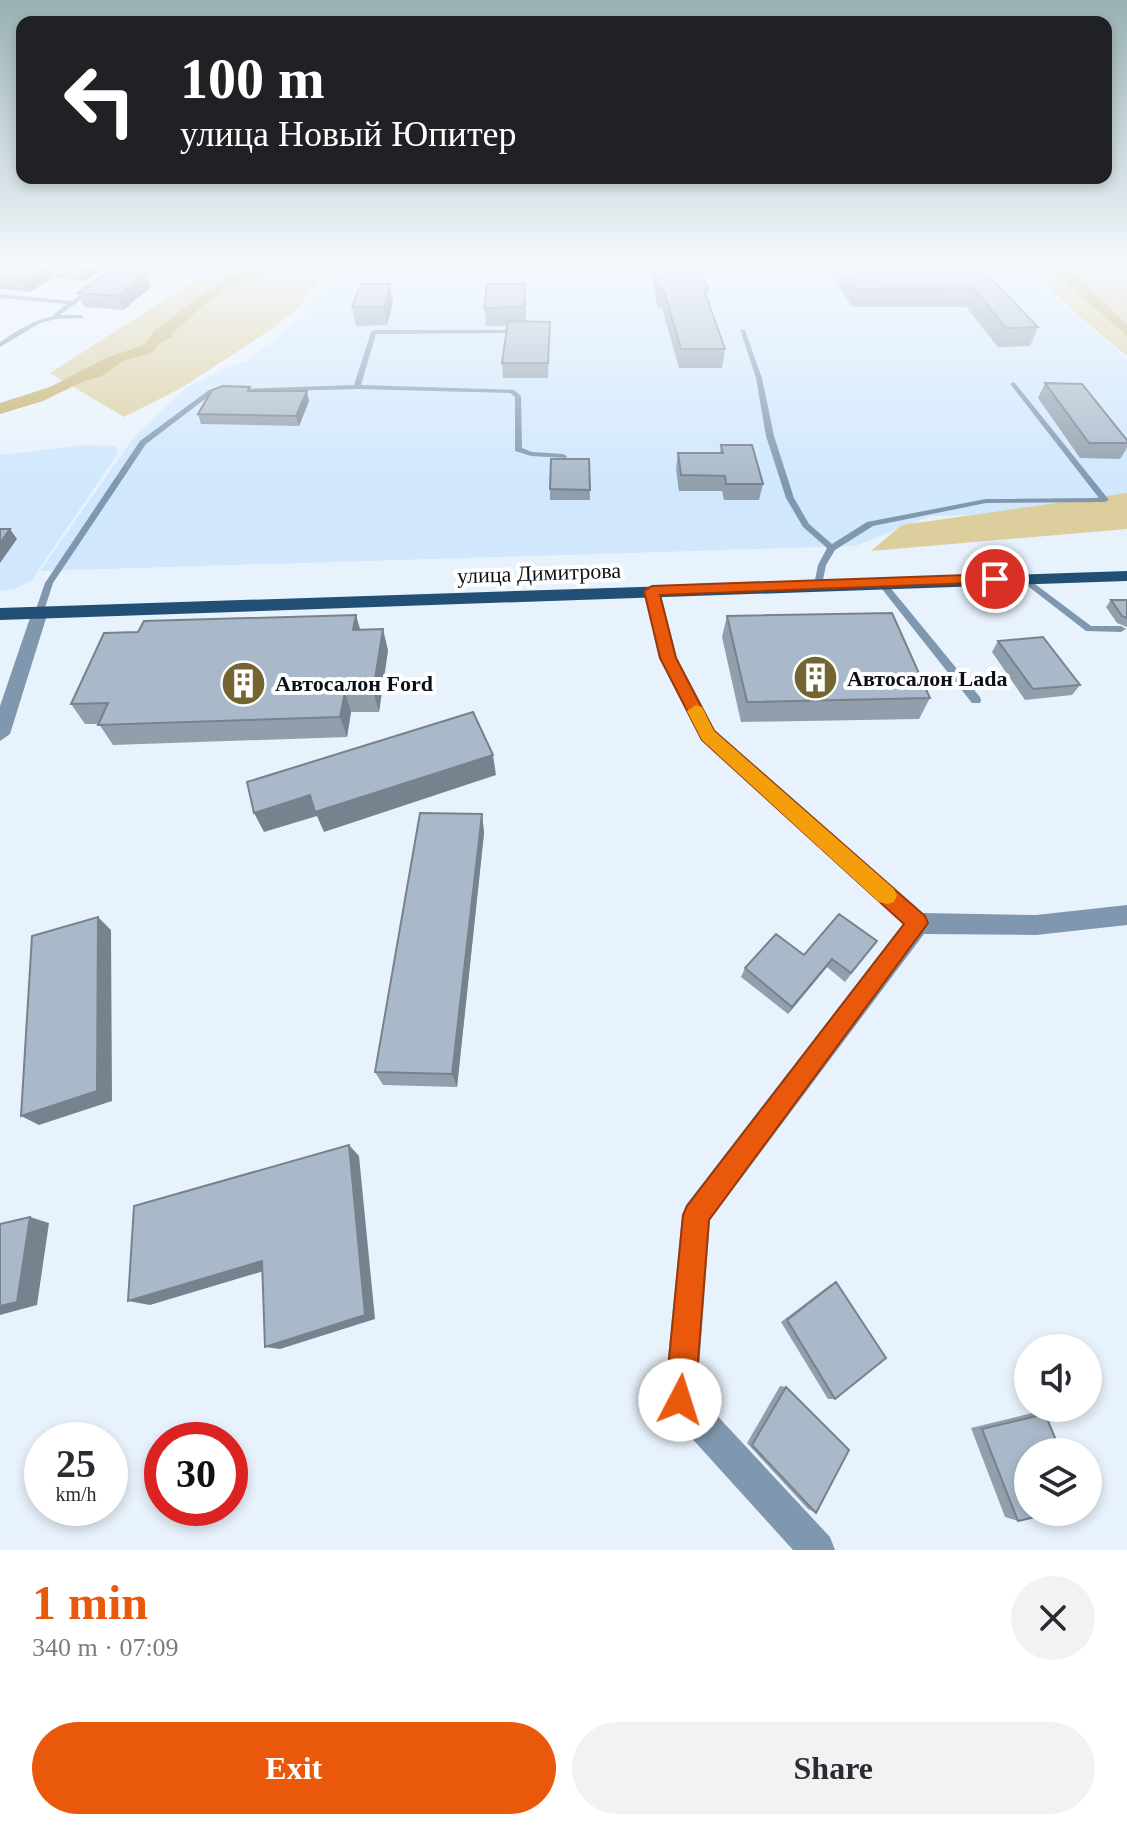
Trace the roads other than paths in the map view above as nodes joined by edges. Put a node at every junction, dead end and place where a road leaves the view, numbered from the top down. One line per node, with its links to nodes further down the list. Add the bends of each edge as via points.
1 (372, 339): 4 (lane)
2 (745, 339): 6 (lane, via 790,498 806,525)
3 (1013, 384): 6 (lane, via 1105,500 986,501 870,524)
4 (357, 387): 5 (lane, via 512,391 518,396 518,449); 12 (lane, via 211,391 143,443 49,583)
5 (563, 456)
6 (832, 548): 10 (lane)
7 (1127, 576): 8 (main road, улица Димитрова)
8 (1023, 578): 9 (main road, улица Димитрова); 14 (lane, via 1089,629)
9 (881, 582): 10 (main road, улица Димитрова); 15 (lane)
10 (818, 585): 11 (main road, улица Димитрова)
11 (652, 591): 12 (main road, улица Димитрова); 18 (street, via 668,658 708,735)
12 (40, 612): 13 (main road, улица Димитрова); 16 (street)
13 (0, 614)
14 (1121, 629)
15 (976, 700)
16 (0, 734)
17 (1127, 915): 18 (street, via 1036,925)
18 (918, 923): 19 (street, via 696,1215 680,1400)
19 (817, 1550)

